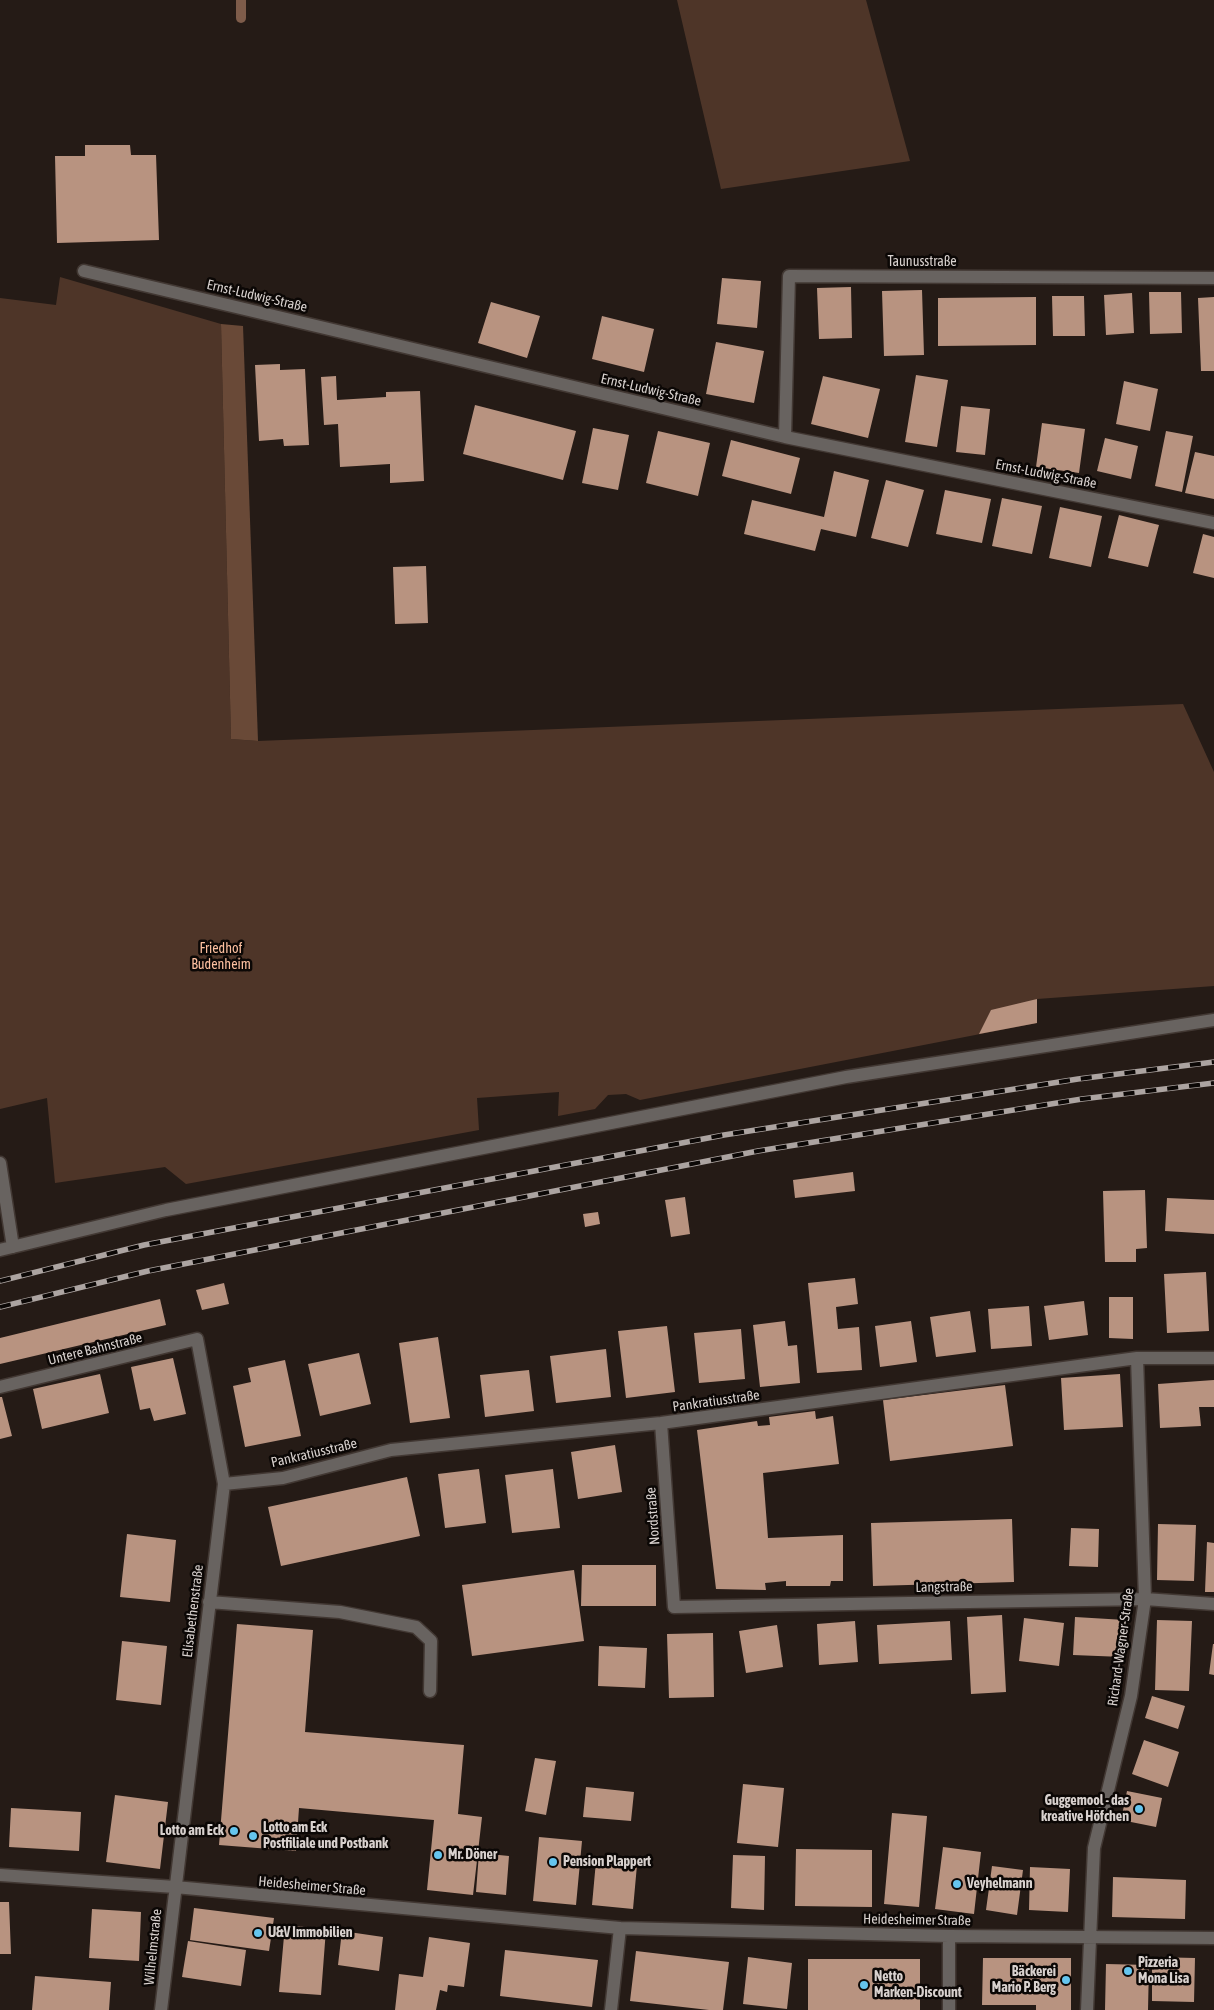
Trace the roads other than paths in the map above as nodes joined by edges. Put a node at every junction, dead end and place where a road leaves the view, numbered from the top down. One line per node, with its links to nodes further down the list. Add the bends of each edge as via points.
1 (84, 271): 3 (street, Ernst-Ludwig-Straße)
2 (1214, 278): 3 (street, Taunusstraße, via 789,276)
3 (785, 437): 4 (street, Ernst-Ludwig-Straße)
4 (1214, 523)
5 (1214, 1020): 7 (street, via 846,1077 166,1210)
6 (0, 1163): 7 (street)
7 (13, 1247): 8 (street)
8 (0, 1250)
9 (197, 1339): 12 (street, Untere Bahnstraße); 14 (street, Elisabethenstraße)
10 (1137, 1358): 11 (street, Pankratiusstraße); 13 (street, Pankratiusstraße); 15 (street, Richard-Wagner-Straße)
11 (1214, 1358)
12 (0, 1387)
13 (661, 1423): 14 (street, Pankratiusstraße, via 391,1450 283,1478); 18 (street, Nordstraße)
14 (224, 1484): 16 (street, Elisabethenstraße)
15 (1145, 1599): 17 (street, Langstraße); 18 (street, Langstraße); 24 (street, Richard-Wagner-Straße, via 1131,1696 1094,1848)
16 (209, 1602): 19 (street, via 340,1612 416,1627 431,1641); 21 (street, Elisabethenstraße)
17 (1214, 1604)
18 (674, 1608)
19 (430, 1691)
20 (0, 1875): 21 (street, Heidesheimer Straße)
21 (175, 1887): 22 (street, Heidesheimer Straße); 26 (street, Wilhelmstraße)
22 (620, 1928): 23 (street, Heidesheimer Straße); 27 (street)
23 (949, 1936): 24 (street, Heidesheimer Straße); 28 (street)
24 (1089, 1936): 25 (street, Heidesheimer Straße); 29 (street, Richard-Wagner-Straße)
25 (1214, 1938)
26 (161, 2010)
27 (611, 2010)
28 (949, 2010)
29 (1087, 2010)

